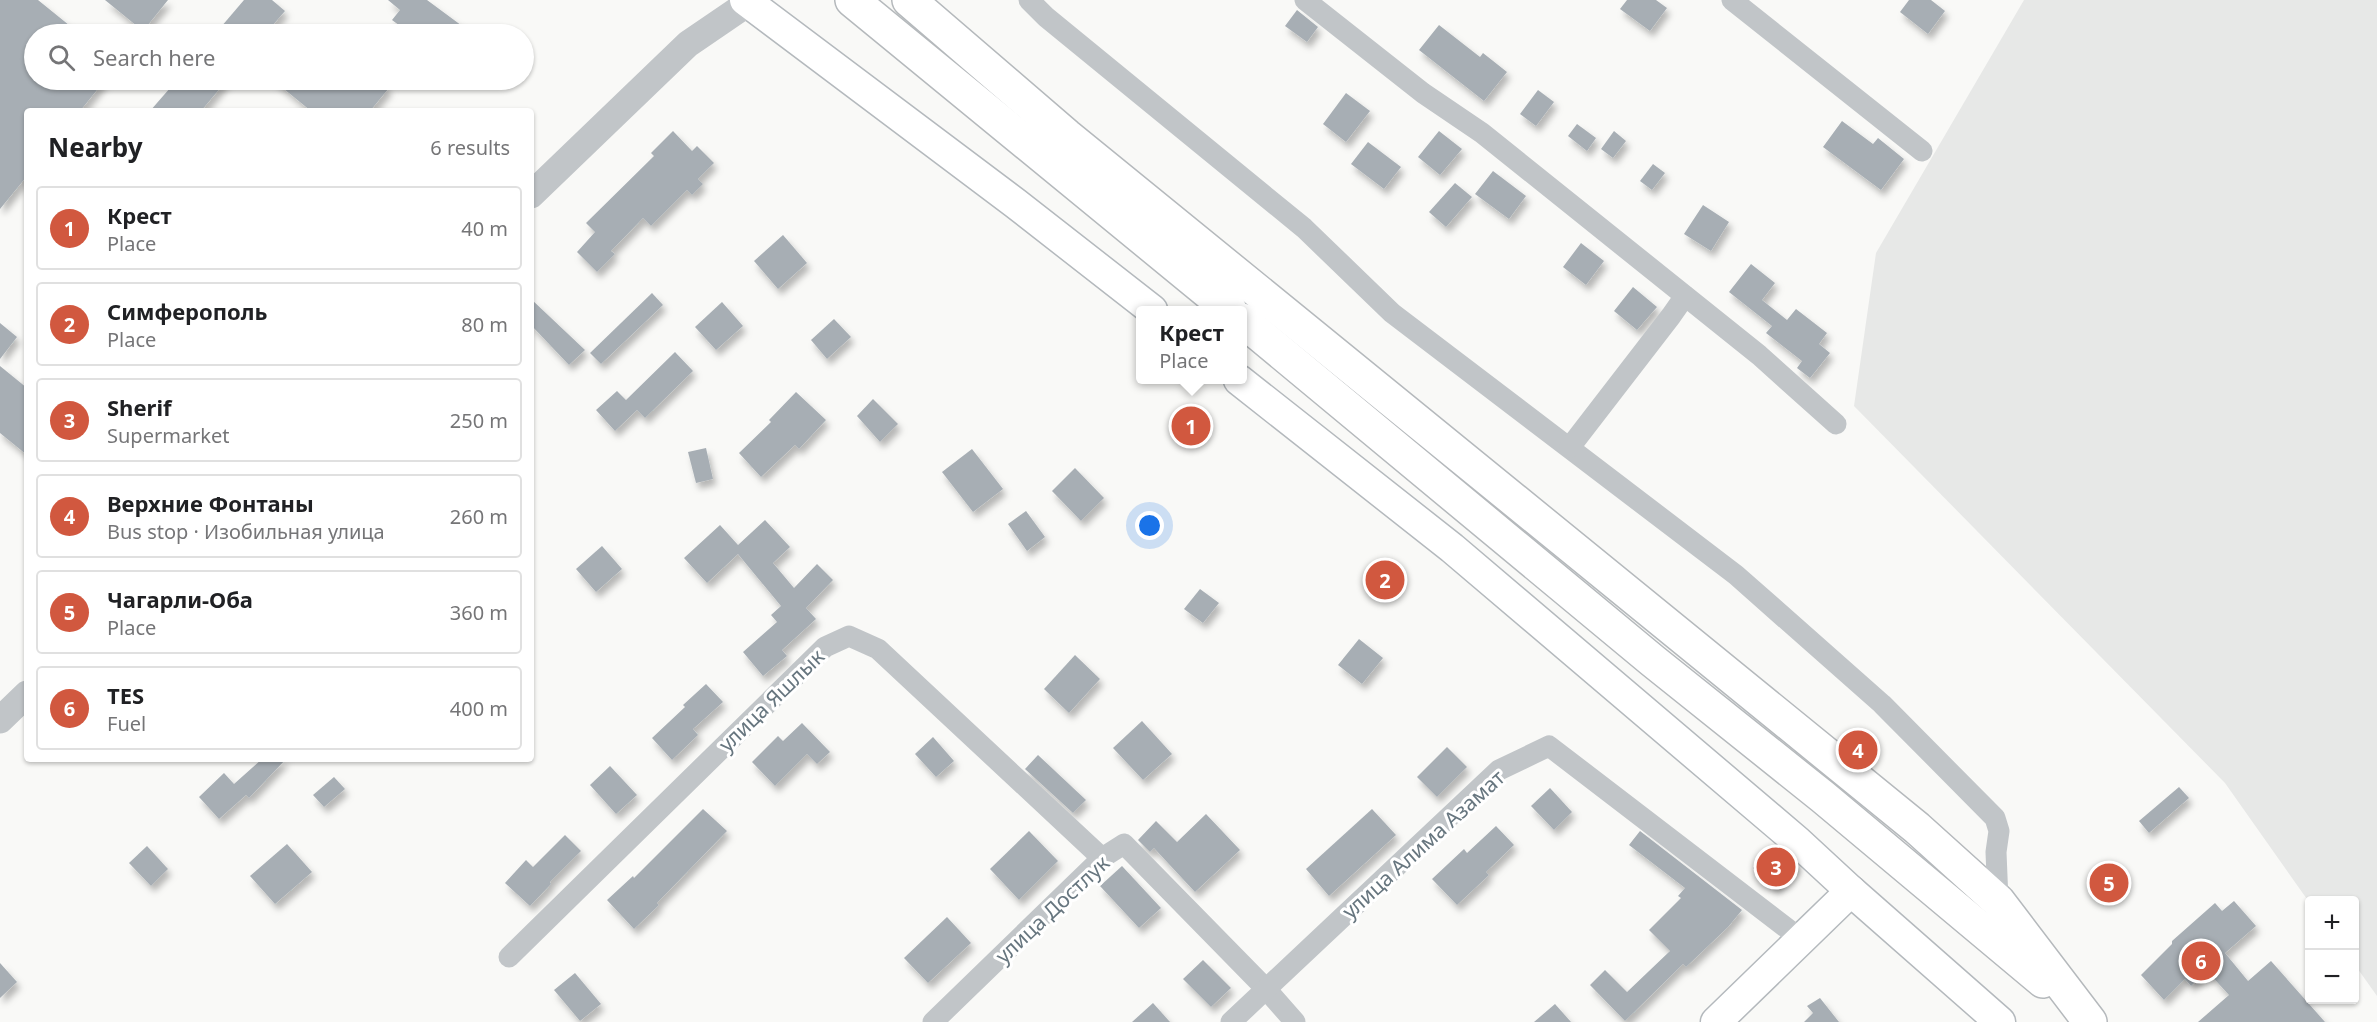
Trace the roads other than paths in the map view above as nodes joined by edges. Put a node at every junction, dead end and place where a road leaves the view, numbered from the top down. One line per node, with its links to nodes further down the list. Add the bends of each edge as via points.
1 (852, 0): 11 (main road)
2 (1029, 0): 15 (street, via 1304,228 1392,313)
3 (1305, 0): 9 (street, via 1423,93 1482,133)
4 (1732, 0): 7 (street)
5 (748, 1): 8 (street, via 688,44); 10 (main road)
6 (919, 8): 21 (main road, via 1067,136 1845,768)
7 (1922, 151)
8 (534, 192)
9 (1685, 296): 14 (street); 15 (street)
10 (1147, 306)
11 (1225, 306)
12 (1247, 324): 26 (main road)
13 (1244, 384): 18 (main road, via 1452,548)
14 (1836, 424)
15 (1570, 447): 21 (street, via 1736,575 1803,633 1882,704 1995,818 1999,831)
16 (24, 697): 17 (street)
17 (0, 720)
18 (1801, 845): 20 (main road); 22 (main road, via 1815,866 1822,893 1817,915)
19 (1102, 858): 24 (street, улица Яшлык, via 878,649 849,636 825,647); 25 (street, улица Достлук, via 1124,844); 27 (street, улица Достлук)
20 (1851, 891): 22 (main road); 23 (main road)
21 (1998, 901): 26 (main road)
22 (1801, 939): 23 (main road, via 1842,919 1874,924); 25 (street, улица Алима Азамат, via 1549,746 1499,770); 30 (main road)
23 (1915, 947): 31 (main road)
24 (509, 957)
25 (1266, 989): 28 (street, улица Алима Азамат); 29 (street, улица Достлук)
26 (2086, 1017)
27 (933, 1022)
28 (1231, 1022)
29 (1295, 1022)
30 (1716, 1022)
31 (2000, 1022)

